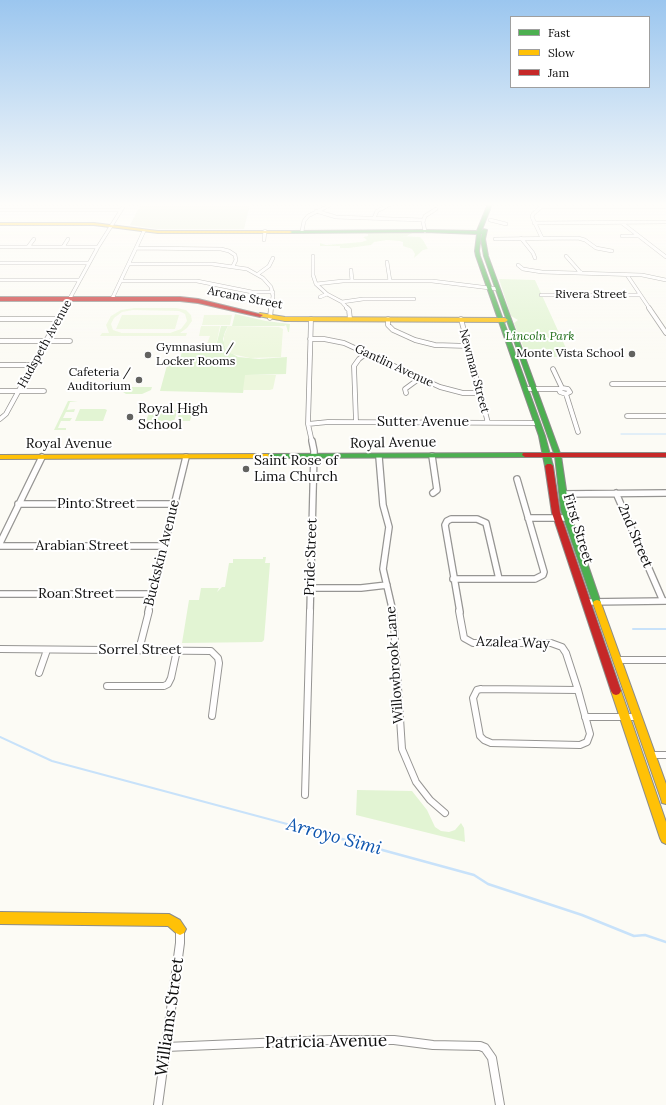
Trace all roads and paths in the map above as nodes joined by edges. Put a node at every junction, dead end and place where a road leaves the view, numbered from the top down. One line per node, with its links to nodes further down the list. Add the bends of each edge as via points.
1 (94, 256): 10 (street, Hudspeth Avenue)
2 (133, 256): 11 (street)
3 (234, 256): 13 (street, via 236,260)
4 (313, 256): 24 (street, via 313,275)
5 (485, 256): 25 (main road, First Street)
6 (566, 256): 15 (street)
7 (272, 258): 16 (street, via 269,266)
8 (387, 262): 23 (street)
9 (0, 263): 10 (street)
10 (90, 263): 19 (street, Hudspeth Avenue)
11 (129, 264): 13 (street); 21 (street)
12 (518, 265): 15 (street, via 523,269 542,272)
13 (233, 266): 16 (street)
14 (351, 270): 22 (street)
15 (581, 273): 17 (street)
16 (258, 274): 26 (street, via 268,282)
17 (627, 275): 20 (street); 29 (street)
18 (0, 280): 19 (street)
19 (80, 280): 32 (street, Hudspeth Avenue)
20 (666, 280)
21 (121, 281): 26 (street, via 197,281 252,292); 33 (street)
22 (352, 281): 23 (street); 24 (street)
23 (390, 281): 25 (street, via 439,281)
24 (316, 284): 27 (street)
25 (494, 288): 43 (main road, First Street)
26 (273, 292): 37 (street)
27 (327, 294): 30 (street); 35 (street)
28 (541, 295): 29 (street, Rivera Street)
29 (640, 295): 44 (street)
30 (320, 297)
31 (0, 299): 32 (main road, Arcane Street)
32 (70, 299): 33 (main road, Arcane Street); 36 (street, Hudspeth Avenue)
33 (112, 299): 37 (main road, Arcane Street, via 187,300)
34 (414, 299): 35 (street, via 363,299)
35 (342, 302): 40 (street, via 349,310)
36 (58, 318): 38 (street); 47 (street, Hudspeth Avenue)
37 (270, 318): 39 (main road, Arcane Street)
38 (0, 319)
39 (311, 319): 40 (main road, Arcane Street); 45 (street, Pride Street)
40 (350, 319): 41 (main road, Arcane Street)
41 (388, 319): 42 (main road, Arcane Street); 49 (street, via 388,325 393,330 415,340 435,345)
42 (460, 319): 43 (main road, Arcane Street); 49 (street, Newman Street)
43 (505, 320): 57 (main road, First Street); 58 (main road, First Street)
44 (666, 334)
45 (310, 339): 50 (street, Gantlin Avenue, via 338,342); 71 (street, Pride Street)
46 (0, 341): 47 (street)
47 (45, 341): 48 (street); 52 (street, Hudspeth Avenue)
48 (70, 341)
49 (467, 346): 64 (street, Newman Street)
50 (367, 353): 54 (street, Gantlin Avenue); 68 (street, via 358,359 354,366)
51 (0, 365): 52 (street)
52 (32, 365): 61 (street, Hudspeth Avenue)
53 (553, 369): 59 (street)
54 (420, 378): 63 (street, via 405,389); 64 (street, Gantlin Avenue, via 450,390)
55 (612, 384): 56 (street)
56 (666, 384)
57 (526, 390): 58 (street); 70 (main road, First Street)
58 (536, 390): 59 (street); 76 (main road, First Street)
59 (560, 390): 72 (street, via 566,394)
60 (0, 391): 61 (street)
61 (18, 392): 62 (street); 67 (street, Hudspeth Avenue, via 6,414)
62 (44, 392)
63 (406, 393)
64 (479, 393): 69 (street, Newman Street)
65 (628, 416): 66 (street)
66 (666, 416)
67 (0, 419)
68 (356, 422): 69 (street, Sutter Avenue); 71 (street, Sutter Avenue)
69 (488, 423): 70 (street, Sutter Avenue)
70 (537, 423): 75 (main road, First Street)
71 (308, 424): 80 (street, Pride Street)
72 (578, 432)
73 (666, 455): 76 (main road, Royal Avenue)
74 (432, 456): 75 (main road, Royal Avenue); 81 (main road, Royal Avenue); 83 (street, via 437,490)
75 (548, 456): 76 (main road, Royal Avenue); 90 (main road, First Street)
76 (558, 456): 86 (main road, First Street)
77 (0, 457): 78 (main road, Royal Avenue)
78 (42, 457): 79 (main road, Royal Avenue); 87 (street)
79 (186, 457): 80 (main road, Royal Avenue); 88 (street, Buckskin Avenue)
80 (313, 457): 81 (main road, Royal Avenue); 98 (street, Pride Street)
81 (379, 457): 97 (street, Willowbrook Lane, via 383,505 389,527 382,569)
82 (517, 479): 89 (street)
83 (433, 493)
84 (616, 493): 85 (street); 86 (street); 102 (street, 2nd Street)
85 (666, 493)
86 (563, 494): 91 (main road, First Street)
87 (18, 504): 88 (street, Pinto Street); 92 (street)
88 (174, 504): 94 (street, Buckskin Avenue)
89 (528, 518): 90 (street); 96 (street, via 544,572 535,579)
90 (558, 518): 91 (street); 103 (main road, First Street)
91 (568, 518): 101 (main road, First Street)
92 (0, 543)
93 (0, 546): 94 (street, Arabian Street)
94 (163, 546): 100 (street, Buckskin Avenue)
95 (453, 579): 96 (street); 96 (street, via 445,525 451,519 477,519 487,524); 112 (street, Azalea Way, via 465,639 473,643 552,643 562,647)
96 (499, 579)
97 (386, 585): 98 (street, via 361,588); 121 (street, Willowbrook Lane, via 393,612 402,749 416,782)
98 (310, 588): 119 (street, Pride Street)
99 (0, 594): 100 (street, Roan Street)
100 (152, 594): 106 (street, Buckskin Avenue)
101 (597, 601): 102 (street); 103 (street); 108 (main road, First Street)
102 (664, 601)
103 (587, 602): 115 (main road, First Street)
104 (0, 649): 105 (street, Sorrel Street)
105 (48, 650): 106 (street, Sorrel Street); 110 (street)
106 (138, 650): 107 (street, Sorrel Street)
107 (177, 650): 111 (street, via 168,684); 113 (street, Sorrel Street, via 211,651 218,658)
108 (617, 660): 109 (street); 116 (main road, First Street)
109 (666, 660)
110 (40, 673)
111 (107, 686)
112 (578, 690): 114 (street); 114 (street, via 481,689 475,692 473,698 479,733 484,740 491,743 580,745 587,742 590,734)
113 (212, 716)
114 (586, 717): 115 (street)
115 (625, 717): 116 (street); 122 (main road, First Street)
116 (637, 717): 117 (main road, First Street)
117 (650, 755): 118 (street); 120 (main road, First Street)
118 (666, 755)
119 (305, 795)
120 (666, 799)
121 (444, 813)
122 (666, 838)
123 (0, 918): 124 (main road, via 169,920)
124 (180, 929): 125 (street, Williams Street)
125 (166, 1047): 126 (street, Williams Street); 127 (street, Patricia Avenue, via 330,1040 394,1040 434,1045 480,1046 485,1048 492,1058)
126 (158, 1105)
127 (500, 1105)

